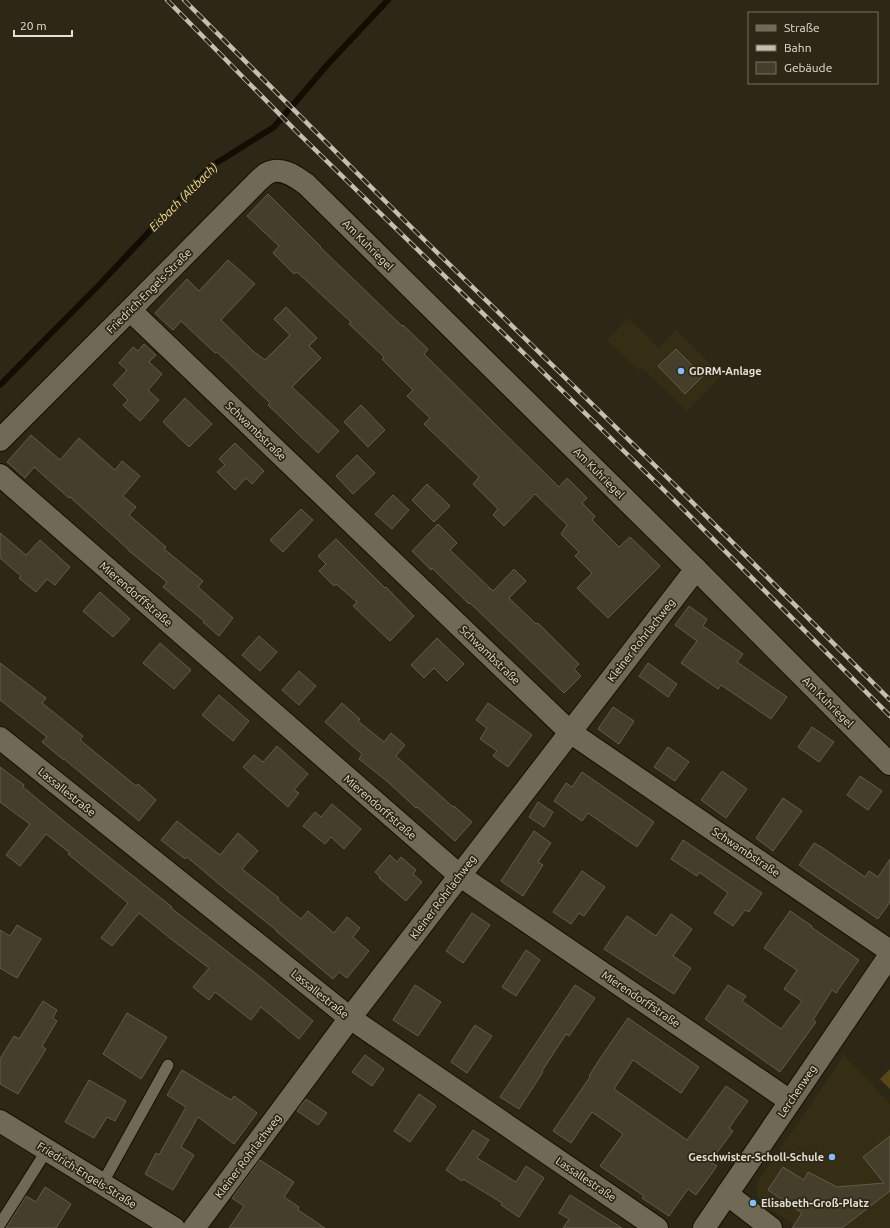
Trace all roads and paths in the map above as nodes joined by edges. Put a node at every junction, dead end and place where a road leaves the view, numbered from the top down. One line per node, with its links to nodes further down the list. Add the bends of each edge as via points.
1 (306, 184): 2 (street, Friedrich-Engels-Straße, via 291,174 269,172); 5 (street, Am Kuhriegel)
2 (130, 310): 3 (street, Friedrich-Engels-Straße); 6 (street, Schwambstraße)
3 (0, 440)
4 (0, 475): 9 (street, Mierendorffstraße)
5 (696, 569): 6 (street, Kleiner Rohrlachweg); 8 (street, Am Kuhriegel)
6 (570, 732): 9 (street, Kleiner Rohrlachweg); 10 (street, Schwambstraße)
7 (0, 738): 12 (street, Lassallestraße)
8 (890, 764)
9 (459, 875): 12 (street, Kleiner Rohrlachweg); 14 (street, Mierendorffstraße)
10 (890, 951)
11 (890, 955): 14 (street, Lerchenweg)
12 (350, 1018): 21 (street, Kleiner Rohrlachweg); 22 (street, Lassallestraße)
13 (168, 1065): 17 (lane)
14 (790, 1101): 18 (street, Lerchenweg)
15 (0, 1121): 16 (street, Friedrich-Engels-Straße)
16 (47, 1150): 17 (street, Friedrich-Engels-Straße); 19 (lane)
17 (102, 1184): 20 (street, Friedrich-Engels-Straße)
18 (726, 1194): 23 (street, Lerchenweg); 24 (street)
19 (0, 1224)
20 (174, 1228)
21 (194, 1228)
22 (657, 1228)
23 (704, 1228)
24 (771, 1228)

